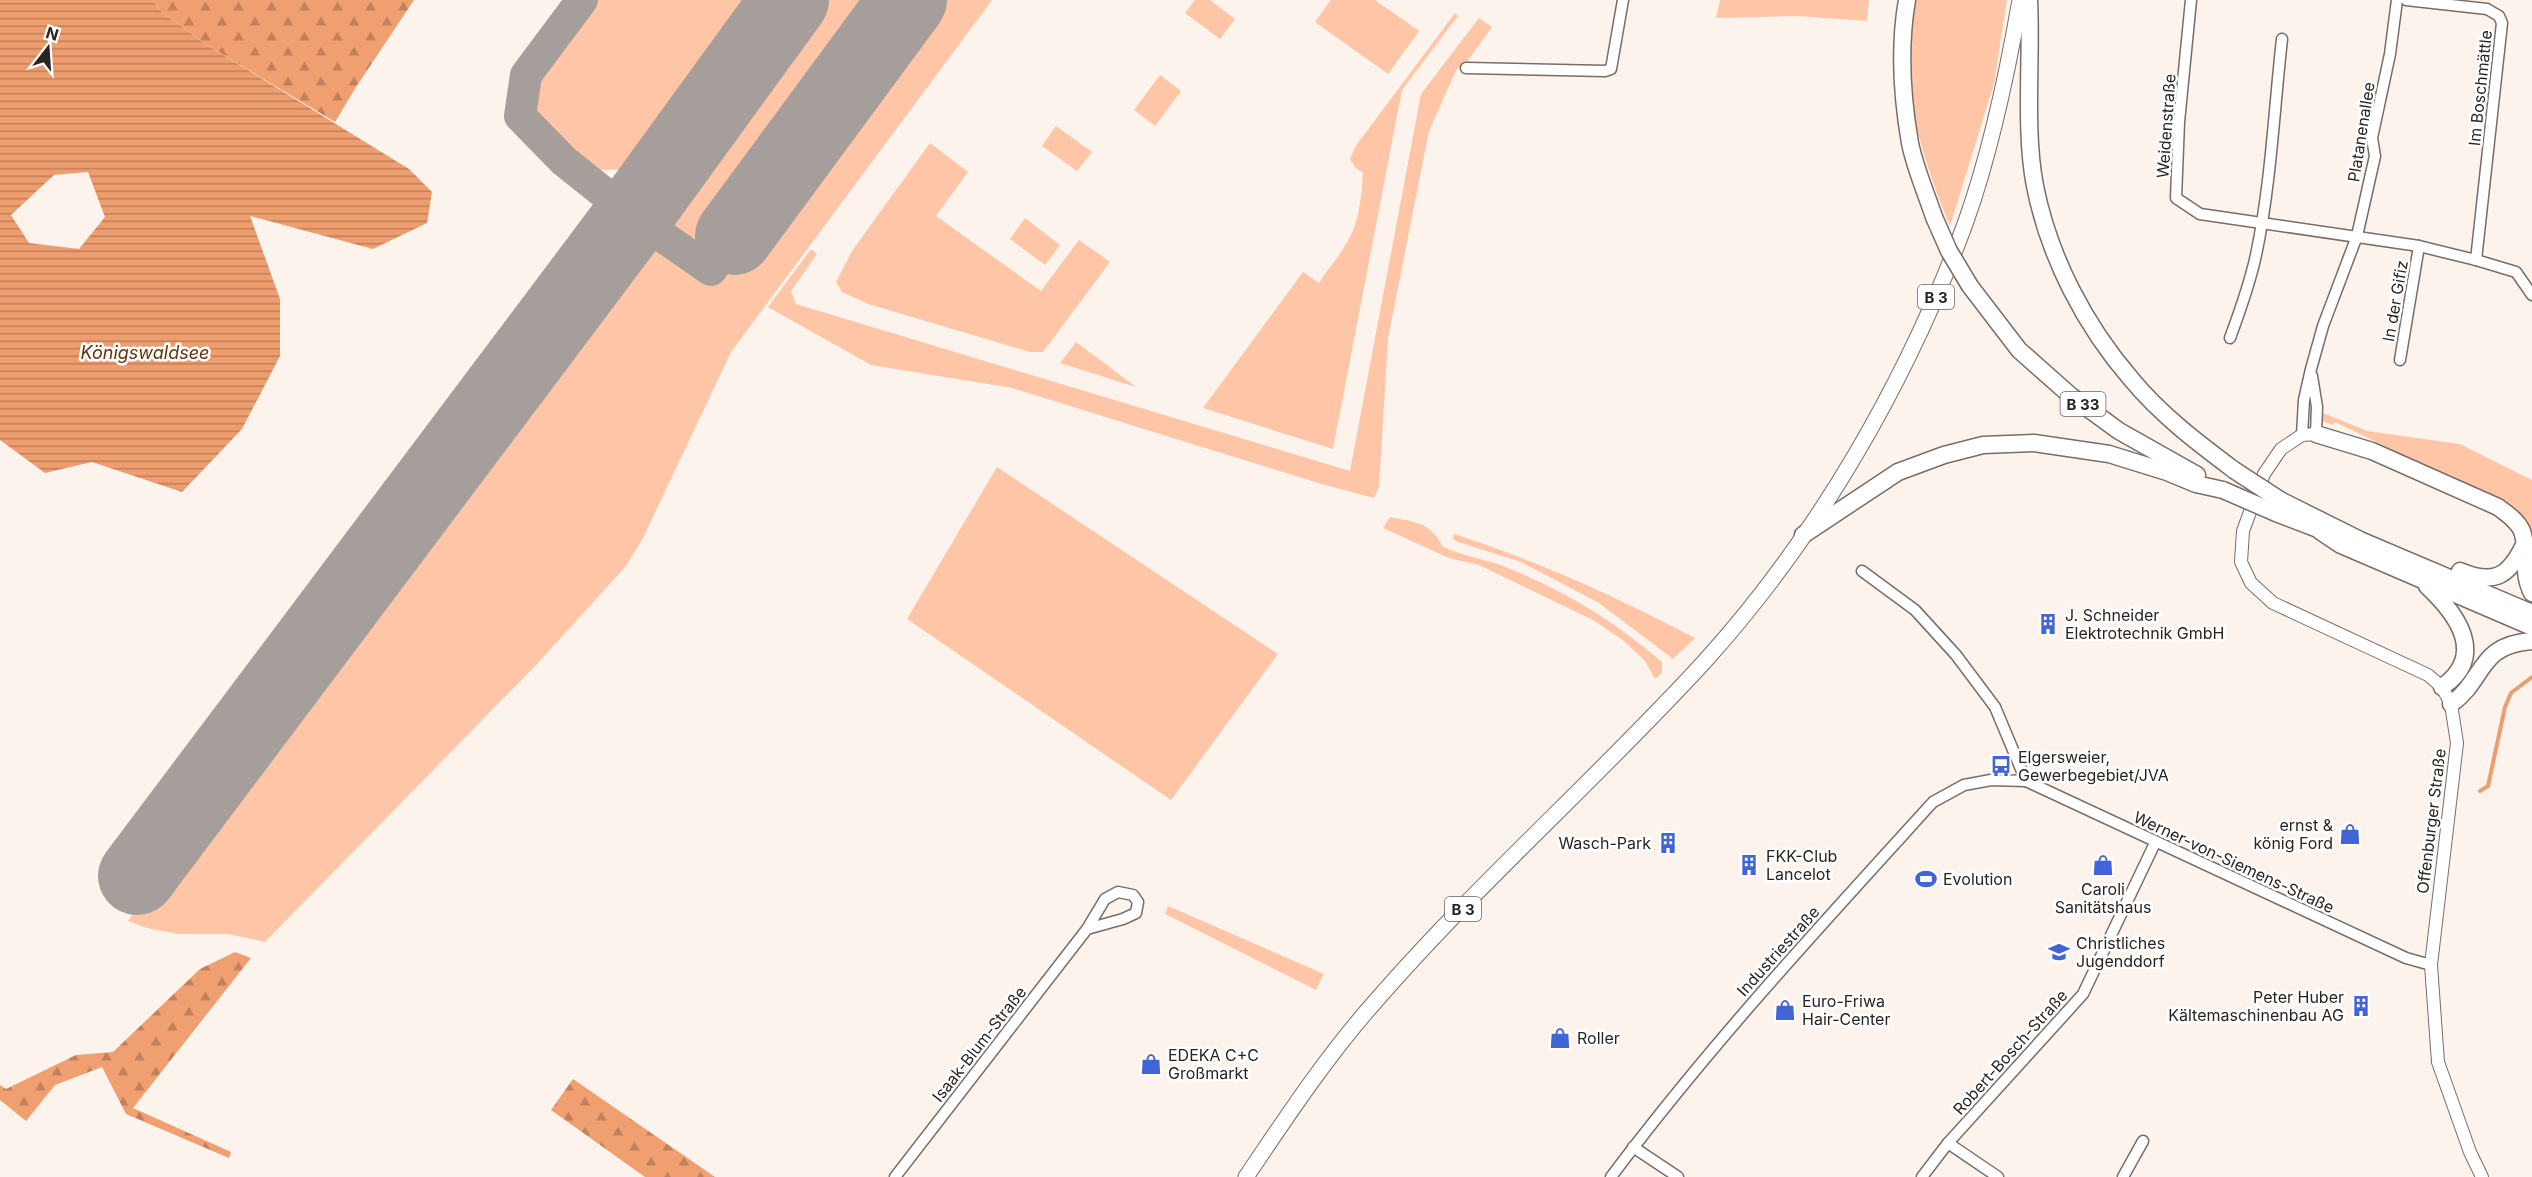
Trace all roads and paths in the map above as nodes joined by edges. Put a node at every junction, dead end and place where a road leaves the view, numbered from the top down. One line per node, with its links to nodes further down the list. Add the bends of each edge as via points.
1 (1623, 0): 9 (street, via 1611,69)
2 (1907, 0): 18 (highway, B 33, bridge, via 1903,57 1911,144 1934,217 1970,286 2019,350 2071,396 2119,431)
3 (2020, 0): 21 (main road, B 3, via 1991,136 1966,221 1942,283 1891,392)
4 (2029, 0): 19 (highway, B 33, bridge, via 2035,185 2048,236 2062,269 2102,342 2133,381 2184,431)
5 (2191, 0): 10 (street, Weidenstraße, via 2176,198 2200,214)
6 (2397, 0): 11 (street, Platanenallee, via 2372,138 2375,156)
7 (2406, 0): 13 (street, Im Boschmättle, via 2487,9 2499,16 2502,23)
8 (2282, 39): 10 (street)
9 (1466, 68)
10 (2262, 222): 11 (street, Weidenstraße); 15 (street, via 2256,256)
11 (2357, 236): 12 (street, In der Gifiz); 17 (street, Platanenallee, via 2311,369 2317,406)
12 (2419, 246): 13 (street, In der Gifiz); 16 (street, In der Gifiz)
13 (2476, 260): 14 (street, In der Gifiz, via 2516,272)
14 (2532, 296)
15 (2230, 338)
16 (2400, 360)
17 (2309, 434): 22 (highway, via 2372,451 2498,507 2515,520 2522,532); 29 (street, Offenburger Straße, via 2282,449 2264,474 2243,531 2241,562 2251,583 2273,603 2428,675)
18 (2223, 490): 19 (highway, B 33, bridge); 21 (highway, via 2109,454 2034,443 1983,445 1898,472)
19 (2278, 506): 20 (highway, B 33)
20 (2328, 529): 22 (highway, via 2377,538 2476,578 2503,574 2514,564); 24 (highway, B 33, via 2341,545); 26 (highway, B 33)
21 (1803, 535): 40 (main road, B 3, via 1712,652 1373,1004 1292,1108)
22 (2523, 546): 25 (highway, via 2524,570)
23 (1862, 571): 32 (street, via 1916,610 1956,655 1995,707)
24 (2418, 578): 27 (highway, B 33); 29 (highway, via 2455,616 2463,634 2464,664 2456,678)
25 (2532, 593)
26 (2532, 613)
27 (2532, 627)
28 (2532, 640): 30 (highway, via 2500,648 2463,695)
29 (2442, 687): 30 (street, Offenburger Straße)
30 (2451, 704): 35 (street, Offenburger Straße, via 2457,743)
31 (1991, 780): 32 (street, Werner-von-Siemens-Straße); 38 (street, Industriestraße, via 1964,785 1933,802 1716,1043)
32 (2026, 781): 33 (street, Werner-von-Siemens-Straße)
33 (2155, 843): 35 (street, Werner-von-Siemens-Straße, via 2406,958); 37 (street, Robert-Bosch-Straße, via 2083,994)
34 (1087, 929): 34 (street, Isaak-Blum-Straße, via 1123,920 1136,913 1138,902 1133,895 1118,892 1105,899); 39 (street, Isaak-Blum-Straße)
35 (2431, 965): 46 (street, Offenburger Straße, via 2438,1062)
36 (2143, 1141): 45 (street)
37 (1948, 1143): 43 (street, Robert-Bosch-Straße); 44 (street)
38 (1633, 1147): 41 (street, Industriestraße); 42 (street)
39 (895, 1177)
40 (1246, 1177)
41 (1611, 1177)
42 (1678, 1177)
43 (1922, 1177)
44 (1998, 1177)
45 (2123, 1177)
46 (2482, 1177)

